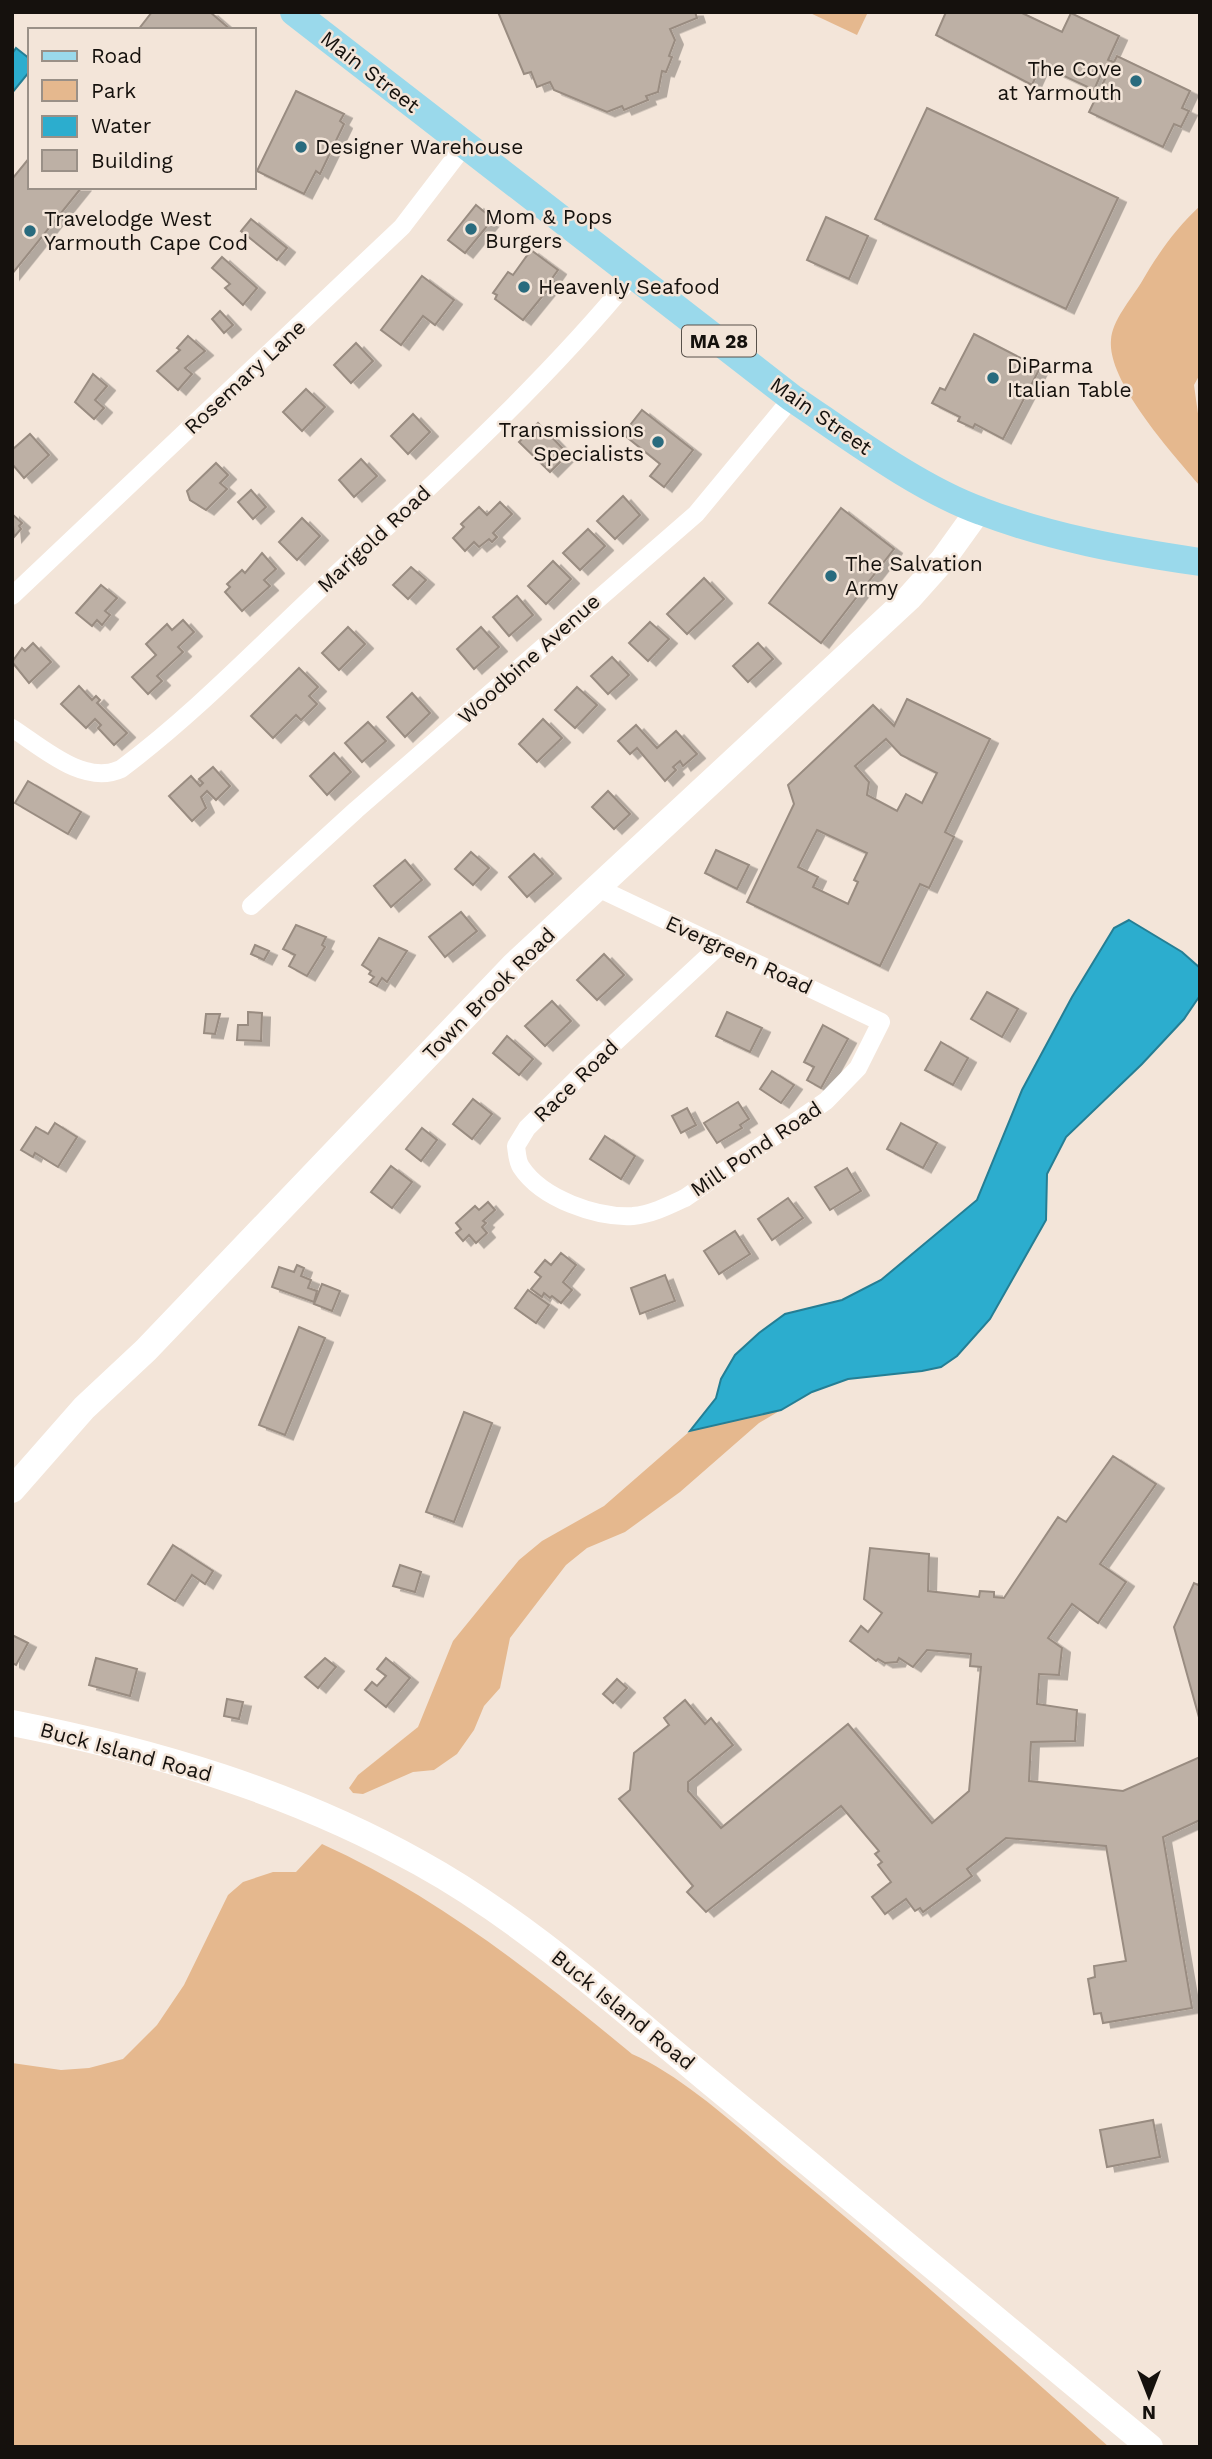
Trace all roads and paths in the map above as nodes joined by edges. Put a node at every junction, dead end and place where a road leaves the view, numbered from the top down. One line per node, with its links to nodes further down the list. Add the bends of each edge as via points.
1 (294, 12): 2 (main road, Main Street / MA 28)
2 (464, 146): 3 (main road, Main Street / MA 28); 7 (street, Rosemary Lane, via 402,227)
3 (633, 275): 4 (main road, Main Street / MA 28); 8 (street, Marigold Road, via 556,364 223,684 121,769 107,776 94,774)
4 (793, 398): 5 (main road, Main Street / MA 28, via 878,455); 10 (street, Woodbine Avenue, via 696,514)
5 (978, 511): 6 (main road, Main Street / MA 28, via 1123,552); 9 (main road, Town Brook Road, via 909,597)
6 (1200, 562)
7 (12, 596)
8 (12, 729)
9 (598, 888): 11 (street, Evergreen Road); 14 (main road, Town Brook Road, via 514,965 146,1350 84,1408)
10 (251, 906)
11 (719, 946): 12 (street, Evergreen Road); 13 (street, Race Road, via 593,1062 527,1128 516,1146 519,1165 535,1182)
12 (881, 1022): 13 (street, Mill Pond Road, via 858,1068 826,1101 754,1152 661,1209 635,1216)
13 (592, 1212)
14 (12, 1490)
15 (12, 1724): 16 (main road, Buck Island Road, via 117,1745 270,1793 367,1835 478,1899 634,2018)
16 (1150, 2447)

